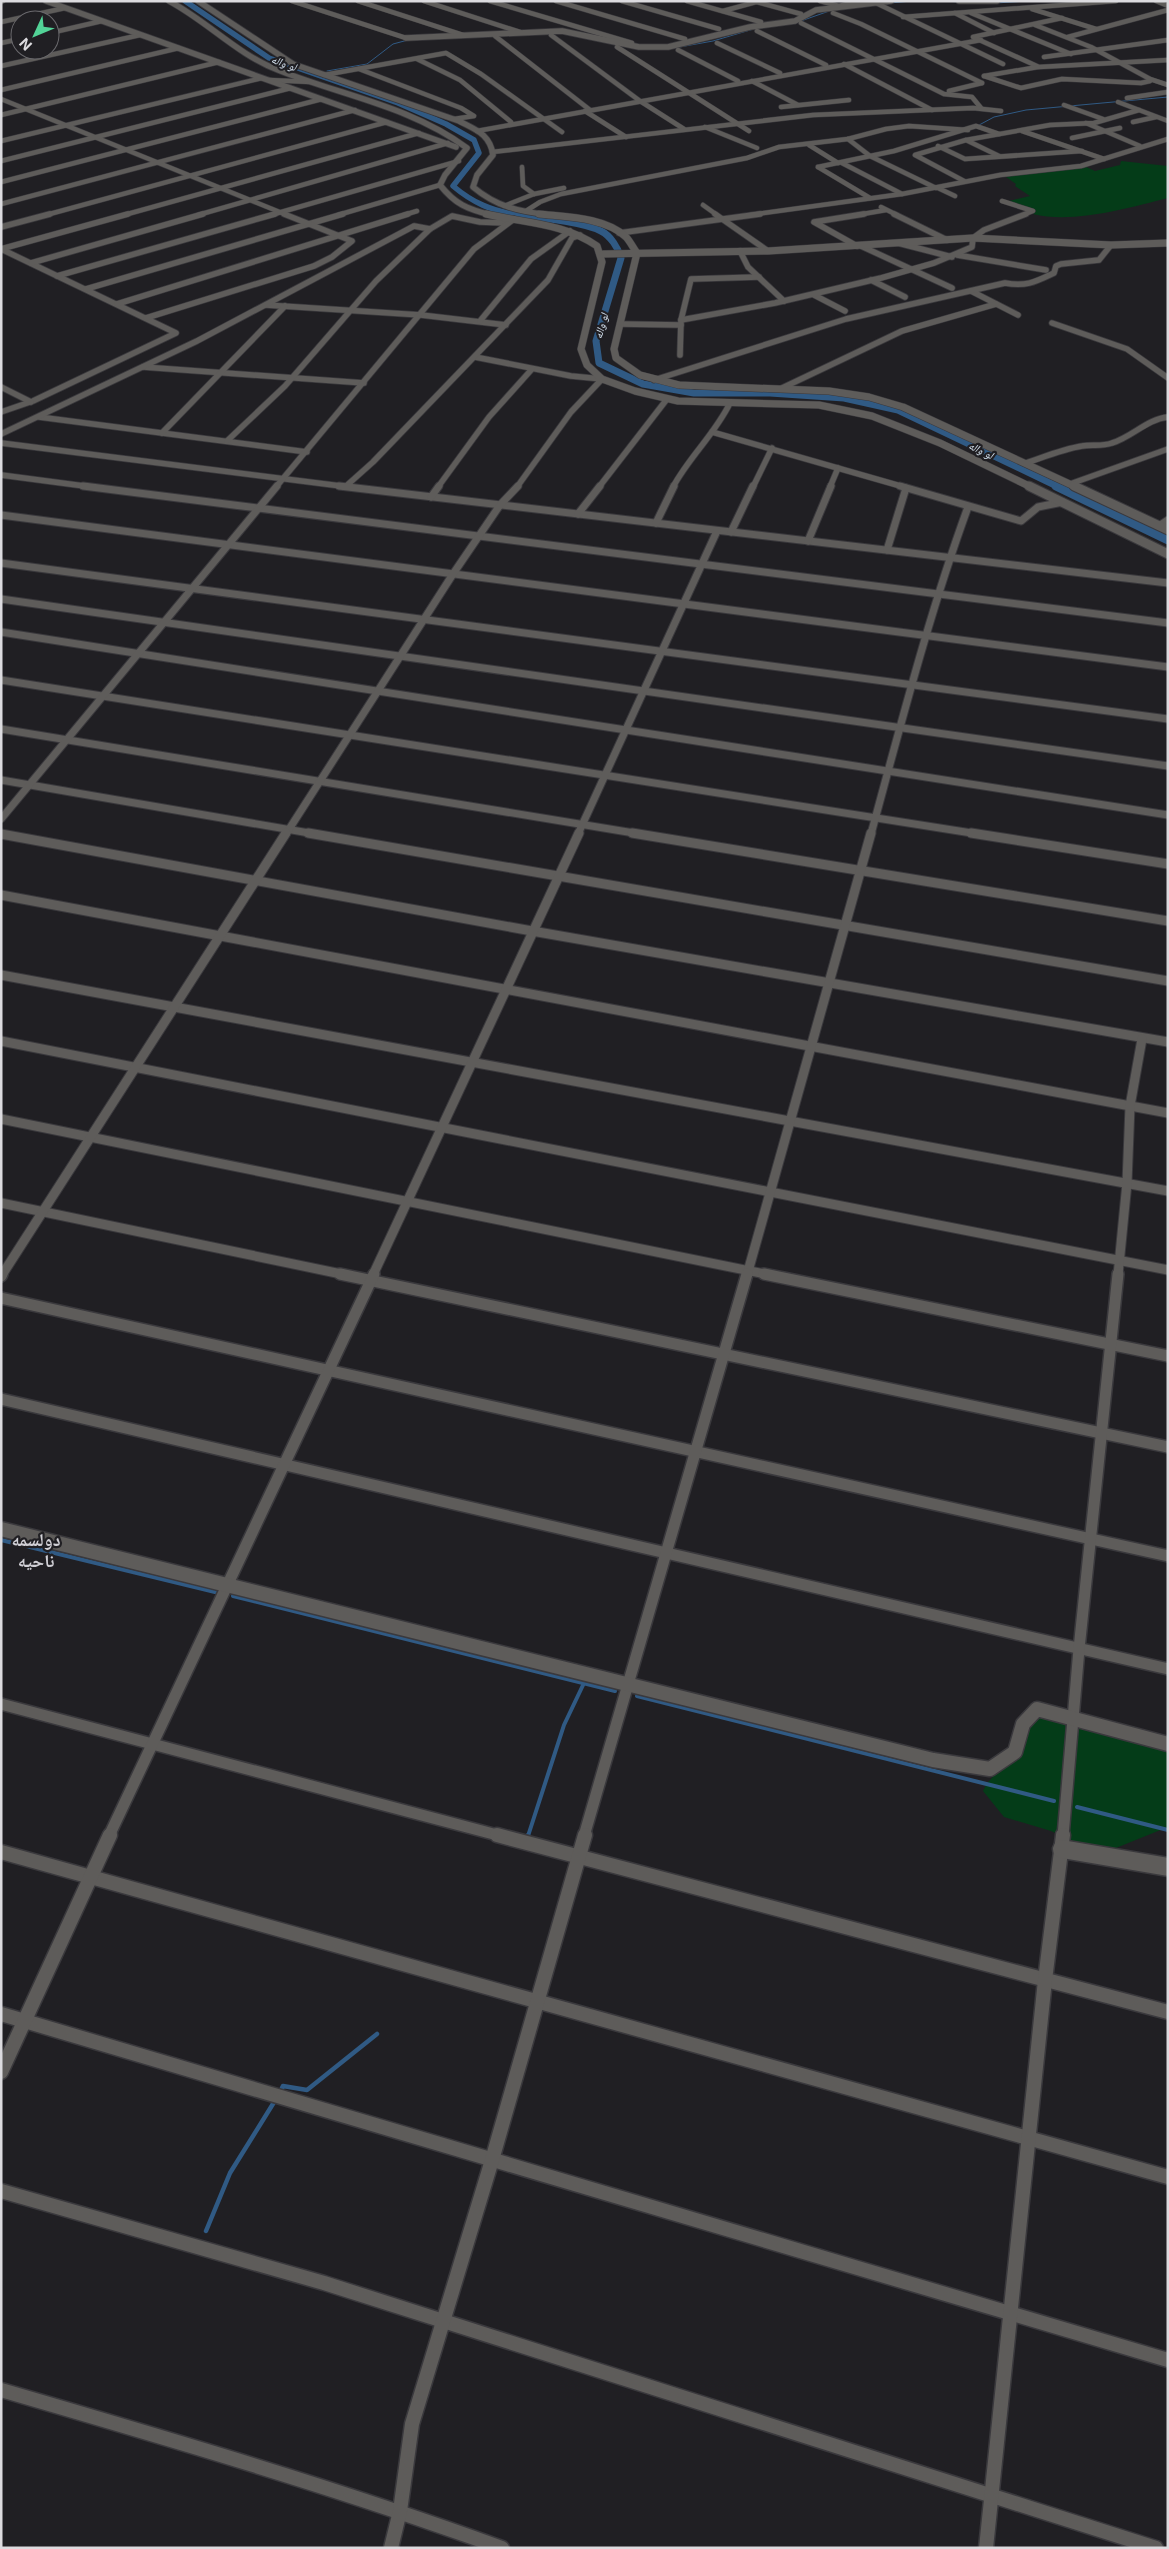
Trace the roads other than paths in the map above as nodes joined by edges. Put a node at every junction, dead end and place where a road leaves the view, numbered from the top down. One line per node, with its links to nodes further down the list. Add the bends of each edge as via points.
1 (46, 1): 25 (street)
2 (169, 1): 94 (street, via 193,13 258,60)
3 (198, 1): 83 (street, via 294,64)
4 (292, 1): 56 (street)
5 (358, 1): 51 (street)
6 (424, 1): 48 (street)
7 (490, 1): 61 (street)
8 (556, 1): 57 (street)
9 (622, 1): 44 (street)
10 (687, 1): 28 (street)
11 (820, 1): 21 (street)
12 (858, 1): 21 (street)
13 (891, 1): 20 (street)
14 (959, 1): 15 (street)
15 (997, 1)
16 (1116, 1): 19 (street)
17 (1156, 1): 23 (street)
18 (755, 2): 28 (street); 32 (street)
19 (1104, 2): 22 (street); 24 (street)
20 (876, 3): 21 (street); 34 (street)
21 (839, 6): 48 (street, via 816,10 795,21 750,27 668,47 639,47 562,31)
22 (1048, 6): 26 (street); 29 (street)
23 (1168, 6)
24 (1115, 7)
25 (65, 8): 36 (street); 37 (street)
26 (1026, 8): 30 (street); 35 (street)
27 (1168, 10): 42 (street)
28 (722, 11): 38 (street)
29 (1065, 11)
30 (970, 12): 33 (street); 46 (street)
31 (833, 13): 66 (street)
32 (801, 14)
33 (954, 14): 34 (street); 49 (street)
34 (903, 17): 60 (street)
35 (1062, 18): 41 (street); 43 (street)
36 (102, 21): 45 (street); 50 (street)
37 (1, 22)
38 (760, 22)
39 (1098, 22): 42 (street)
40 (801, 23): 70 (street)
41 (1035, 25): 46 (street); 55 (street)
42 (1106, 25): 43 (street)
43 (1096, 28): 55 (street)
44 (719, 29)
45 (60, 30)
46 (1013, 30): 49 (street); 68 (street)
47 (757, 31): 77 (street)
48 (520, 32): 51 (street)
49 (994, 33): 54 (street)
50 (140, 34): 64 (street); 78 (street)
51 (463, 34): 56 (street)
52 (551, 34): 104 (street)
53 (495, 36): 114 (street)
54 (974, 37): 58 (street); 60 (street)
55 (1068, 37): 67 (street)
56 (406, 38)
57 (685, 39)
58 (981, 40): 60 (street); 79 (street)
59 (1168, 40): 67 (street)
60 (957, 42): 66 (street); 75 (street)
61 (632, 43)
62 (718, 43): 81 (street)
63 (617, 47): 98 (street)
64 (179, 48): 73 (street); 97 (street)
65 (678, 50): 92 (street)
66 (914, 50): 70 (street); 87 (street)
67 (1098, 50): 68 (street); 76 (street)
68 (1071, 54): 69 (street)
69 (1044, 57)
70 (872, 58): 74 (street); 77 (street); 100 (street)
71 (417, 59): 80 (street); 121 (street, via 446,53 481,74); 126 (street, via 455,77)
72 (1168, 60): 76 (street)
73 (219, 62): 86 (street); 112 (street)
74 (844, 64): 93 (street); 115 (street)
75 (1003, 64)
76 (1124, 64): 79 (street); 91 (street)
77 (826, 65): 81 (street)
78 (1, 66)
79 (1038, 68): 82 (street); 84 (street)
80 (358, 69): 83 (street); 122 (street, via 461,108 474,116)
81 (780, 73): 92 (street)
82 (1045, 74)
83 (324, 75): 122 (street)
84 (984, 76): 87 (street); 90 (street, via 1021,88)
85 (1051, 76): 90 (street)
86 (262, 78): 89 (street); 130 (street)
87 (973, 78): 100 (street, via 982,83)
88 (1168, 78): 91 (street)
89 (269, 80): 94 (street, via 296,84); 96 (street)
90 (1058, 80): 91 (street, via 1141,83)
91 (1149, 80): 95 (street)
92 (738, 81): 98 (street)
93 (752, 81): 98 (street); 107 (street)
94 (311, 82): 142 (street, via 419,120)
95 (1168, 85)
96 (291, 88): 103 (street); 143 (street)
97 (1, 90)
98 (687, 91): 104 (street); 129 (street)
99 (1168, 92): 101 (street)
100 (942, 93): 111 (street, via 972,97)
101 (1127, 98)
102 (1, 99): 112 (street)
103 (322, 99): 113 (street); 156 (street)
104 (639, 100): 114 (street); 133 (street)
105 (849, 100): 107 (street)
106 (1118, 102): 116 (street)
107 (798, 105): 109 (street)
108 (1064, 105): 123 (street)
109 (790, 106): 110 (street); 119 (street)
110 (781, 107)
111 (981, 108): 115 (street); 117 (street)
112 (26, 109): 118 (street); 130 (street)
113 (355, 110): 125 (street); 165 (street)
114 (588, 110): 121 (street); 144 (street)
115 (932, 110): 119 (street)
116 (1139, 110): 120 (street); 123 (street)
117 (1001, 111)
118 (1, 115)
119 (806, 116): 129 (street)
120 (1156, 117): 124 (street); 128 (street)
121 (539, 118): 126 (street); 134 (street); 138 (street)
122 (454, 119): 134 (street)
123 (1103, 119): 127 (street)
124 (1166, 120)
125 (387, 122): 140 (street); 168 (street)
126 (511, 122): 134 (street)
127 (1085, 122): 136 (street); 139 (street)
128 (1133, 122)
129 (738, 123): 131 (street); 137 (street)
130 (66, 125): 143 (street); 149 (street)
131 (704, 127): 133 (street); 155 (street)
132 (1120, 128): 139 (street)
133 (684, 129): 144 (street)
134 (475, 130): 159 (street, via 491,144)
135 (968, 130): 141 (street, via 976,126); 146 (street, via 909,126); 160 (street)
136 (1020, 130): 141 (street); 158 (street)
137 (749, 131)
138 (562, 132)
139 (1103, 132): 145 (street); 154 (street)
140 (420, 133): 150 (street); 172 (street)
141 (1001, 134): 148 (street)
142 (449, 135): 150 (street); 157 (street, via 467,148)
143 (96, 137): 156 (street); 163 (street)
144 (626, 137): 159 (street)
145 (1072, 138)
146 (848, 139): 151 (street); 160 (street)
147 (1168, 139): 154 (street)
148 (966, 140): 153 (street); 161 (street)
149 (1, 141)
150 (446, 143): 157 (street); 178 (street)
151 (809, 144): 166 (street); 185 (street, via 779,147 748,158 561,194)
152 (771, 146): 155 (street)
153 (938, 146): 161 (street, via 966,159); 169 (street, via 915,155)
154 (1140, 146): 162 (street)
155 (757, 148): 174 (street)
156 (126, 149): 165 (street); 170 (street)
157 (466, 151): 164 (street)
158 (1082, 151): 161 (street); 162 (street)
159 (492, 152): 182 (street, via 473,187 479,195)
160 (873, 157): 166 (street); 173 (street)
161 (1002, 157)
162 (1104, 159): 169 (street, via 1057,170)
163 (1, 161)
164 (458, 161): 171 (street); 186 (street)
165 (158, 162): 168 (street); 180 (street)
166 (840, 163): 175 (street); 177 (street, via 818,166)
167 (522, 168): 174 (street, via 523,186)
168 (190, 175): 172 (street); 191 (street)
169 (964, 181): 173 (street)
170 (1, 182)
171 (440, 185): 187 (street, via 454,200 473,210); 190 (street)
172 (221, 188): 178 (street); 203 (street)
173 (937, 188): 175 (street); 176 (street)
174 (534, 194): 182 (street)
175 (902, 194): 177 (street)
176 (955, 196)
177 (868, 199): 183 (street); 188 (street)
178 (250, 200): 186 (street); 209 (street)
179 (1002, 201): 197 (street, via 1033,211 984,230)
180 (1, 204)
181 (703, 204): 188 (street)
182 (504, 206): 185 (street)
183 (886, 210): 198 (street); 202 (street, via 814,222)
184 (417, 211): 196 (street)
185 (526, 211): 194 (street, via 605,225)
186 (280, 212): 190 (street); 212 (street)
187 (514, 219): 189 (street); 193 (street)
188 (723, 219): 194 (street); 204 (street)
189 (506, 223): 192 (street, via 452,216); 227 (street, via 474,249)
190 (309, 224): 196 (street); 216 (street)
191 (1, 227)
192 (430, 229): 223 (street, via 414,226); 225 (street)
193 (570, 231): 195 (street); 230 (street, via 550,242 516,275)
194 (619, 233): 206 (street, via 633,244)
195 (580, 235): 207 (street, via 598,245); 234 (street, via 572,238 548,280)
196 (339, 236): 221 (street); 229 (street, via 352,241 351,244 324,262)
197 (974, 238): 198 (street); 201 (street); 208 (street, via 972,247)
198 (947, 240): 199 (street)
199 (898, 243): 202 (street); 208 (street)
200 (1168, 243): 201 (street)
201 (1111, 245): 217 (street, via 1102,259 1061,263 1054,273 1029,284 1005,283)
202 (859, 246): 204 (street); 210 (street)
203 (1, 249): 209 (street)
204 (768, 250): 205 (street)
205 (740, 251): 206 (street); 213 (street, via 748,266)
206 (633, 253): 207 (street); 233 (street)
207 (605, 254): 242 (street, via 581,349 587,365)
208 (955, 256): 210 (street); 211 (street)
209 (31, 263): 212 (street)
210 (913, 270): 214 (street); 215 (street)
211 (1046, 270)
212 (57, 276): 216 (street)
213 (760, 277): 220 (street); 231 (street, via 691,279)
214 (871, 280): 218 (street); 219 (street)
215 (952, 288)
216 (86, 289): 221 (street)
217 (970, 291): 222 (street); 243 (street, via 915,306 846,319)
218 (814, 295): 220 (street); 226 (street)
219 (905, 297)
220 (784, 301): 231 (street)
221 (117, 304): 229 (street)
222 (996, 304): 228 (street); 246 (street, via 902,331)
223 (265, 305): 224 (street); 237 (street)
224 (285, 306): 225 (street); 239 (street)
225 (349, 311): 227 (street); 240 (street)
226 (844, 311)
227 (421, 315): 230 (street); 244 (street)
228 (1018, 315)
229 (146, 318): 248 (street, via 176,333)
230 (480, 321): 234 (street)
231 (681, 323): 233 (street); 235 (street)
232 (1052, 323): 241 (street, via 1127,349)
233 (620, 324): 243 (street, via 614,349 616,358 640,375)
234 (506, 325): 236 (street)
235 (680, 355)
236 (475, 357): 238 (street); 266 (street)
237 (142, 367): 239 (street); 251 (street)
238 (532, 369): 242 (street); 268 (street, via 489,417)
239 (219, 374): 240 (street); 254 (street)
240 (292, 378): 244 (street); 256 (street)
241 (1168, 378)
242 (602, 379): 247 (street); 270 (street, via 571,412 510,497)
243 (654, 380): 246 (street, via 679,385)
244 (364, 383): 260 (street)
245 (1, 387): 248 (street)
246 (780, 389): 261 (street, via 837,392 903,406)
247 (667, 399): 249 (street); 273 (street)
248 (31, 402): 250 (street)
249 (730, 403): 253 (street); 269 (street, via 819,405 872,416 914,431)
250 (1, 412)
251 (38, 417): 254 (street); 255 (street)
252 (1168, 417): 261 (street, via 1159,418 1114,443 1069,448)
253 (712, 432): 258 (street); 276 (street, via 695,451)
254 (162, 433): 256 (street)
255 (1, 434)
256 (227, 441): 260 (street)
257 (1, 443): 264 (street)
258 (772, 448): 262 (street); 280 (street)
259 (1168, 449): 265 (street)
260 (307, 452): 264 (street)
261 (1026, 463): 265 (street)
262 (838, 468): 267 (street); 282 (street)
263 (1, 475): 272 (street)
264 (283, 480): 266 (street); 272 (street)
265 (1070, 484): 277 (street)
266 (345, 487): 268 (street)
267 (906, 488): 271 (street); 284 (street)
268 (431, 497): 270 (street)
269 (1063, 502): 271 (street, via 1038,507 1021,522); 285 (street)
270 (500, 505): 273 (street); 281 (street)
271 (968, 506): 286 (street)
272 (258, 510): 281 (street); 283 (street)
273 (578, 514): 276 (street)
274 (1, 515): 283 (street)
275 (1168, 520): 277 (street)
276 (656, 523): 279 (street)
277 (1159, 526): 278 (street)
278 (1168, 530)
279 (717, 531): 280 (street); 288 (street)
280 (731, 532): 282 (street)
281 (478, 537): 288 (street); 289 (street)
282 (808, 541): 284 (street)
283 (229, 546): 289 (street); 291 (street)
284 (887, 550): 286 (street)
285 (1168, 554)
286 (949, 558): 290 (street); 292 (street)
287 (1, 562): 291 (street)
288 (703, 565): 292 (street); 294 (street)
289 (453, 574): 294 (street); 295 (street)
290 (1168, 583)
291 (193, 588): 295 (street); 296 (street)
292 (938, 594): 297 (street); 299 (street)
293 (1, 599): 296 (street)
294 (685, 604): 299 (street); 300 (street)
295 (424, 620): 300 (street); 302 (street)
296 (165, 623): 301 (street); 302 (street)
297 (1168, 623)
298 (1, 632): 301 (street)
299 (926, 635): 303 (street); 305 (street)
300 (662, 651): 305 (street); 306 (street)
301 (138, 655): 307 (street); 308 (street)
302 (400, 657): 306 (street); 307 (street)
303 (1168, 667)
304 (1, 680): 308 (street)
305 (913, 684): 309 (street); 310 (street)
306 (644, 691): 310 (street); 312 (street)
307 (377, 692): 312 (street); 313 (street)
308 (102, 697): 313 (street); 314 (street)
309 (1168, 718)
310 (902, 728): 315 (street); 316 (street)
311 (1, 729): 314 (street)
312 (625, 731): 316 (street); 317 (street)
313 (348, 736): 317 (street); 319 (street)
314 (66, 741): 319 (street); 320 (street)
315 (1168, 766)
316 (890, 772): 321 (street); 323 (street)
317 (603, 777): 323 (street); 324 (street)
318 (1, 780): 320 (street)
319 (318, 782): 324 (street); 325 (street)
320 (29, 785): 322 (street); 325 (street)
321 (1168, 815)
322 (1, 819)
323 (874, 819): 327 (street); 328 (street)
324 (581, 824): 328 (street); 329 (street)
325 (288, 829): 329 (street); 330 (street)
326 (1, 834): 330 (street)
327 (1168, 864)
328 (862, 871): 332 (street); 333 (street)
329 (558, 876): 333 (street); 334 (street)
330 (255, 881): 334 (street); 335 (street)
331 (1, 895): 335 (street)
332 (1168, 921)
333 (847, 925): 337 (street); 338 (street)
334 (532, 931): 338 (street); 339 (street)
335 (220, 936): 339 (street); 340 (street)
336 (1, 975): 340 (street)
337 (1168, 981)
338 (830, 984): 341 (street); 344 (street)
339 (506, 989): 344 (street); 345 (street)
340 (173, 1008): 345 (street); 346 (street)
341 (1142, 1039): 343 (street); 347 (street)
342 (1, 1041): 346 (street)
343 (1168, 1042)
344 (813, 1047): 347 (street); 350 (street)
345 (472, 1062): 350 (street); 351 (street)
346 (134, 1067): 351 (street); 352 (street)
347 (1130, 1106): 348 (street); 353 (street)
348 (1168, 1113)
349 (1, 1119): 352 (street)
350 (792, 1121): 353 (street); 355 (street)
351 (442, 1127): 355 (street); 357 (street)
352 (90, 1137): 357 (street); 358 (street)
353 (1127, 1183): 354 (street); 359 (street)
354 (1168, 1191)
355 (772, 1192): 359 (street); 361 (street)
356 (1, 1202): 358 (street)
357 (408, 1202): 361 (street); 363 (street)
358 (43, 1211): 362 (street); 363 (street)
359 (1120, 1260): 360 (street); 365 (street)
360 (1168, 1270)
361 (749, 1271): 365 (street); 366 (street)
362 (1, 1276)
363 (371, 1280): 366 (street); 368 (street)
364 (1, 1298): 368 (street)
365 (1111, 1345): 367 (street); 370 (street)
366 (725, 1354): 370 (street); 372 (street)
367 (1168, 1356)
368 (329, 1370): 372 (street); 373 (street)
369 (1, 1399): 373 (street)
370 (1102, 1433): 371 (street); 375 (street)
371 (1168, 1447)
372 (696, 1452): 375 (street); 376 (street)
373 (284, 1464): 376 (street); 378 (street)
374 (1, 1529): 378 (street)
375 (1091, 1539): 377 (street); 379 (street)
376 (665, 1553): 379 (street); 381 (street)
377 (1168, 1556)
378 (227, 1586): 381 (street); 385 (street)
379 (1079, 1649): 380 (street); 383 (street)
380 (1168, 1669)
381 (629, 1685): 383 (street, via 932,1760 990,1770 1015,1752 1023,1724 1037,1709); 388 (street)
382 (1, 1704): 385 (street)
383 (1073, 1717): 384 (street); 386 (street)
384 (1168, 1744)
385 (154, 1745): 388 (street); 390 (street)
386 (1062, 1849): 389 (street); 391 (street)
387 (1, 1852): 390 (street)
388 (580, 1857): 391 (street); 392 (street)
389 (1168, 1868)
390 (92, 1877): 392 (street); 395 (street)
391 (1045, 1980): 393 (street); 397 (street)
392 (538, 2001): 397 (street); 398 (street)
393 (1168, 2012)
394 (1, 2014): 395 (street)
395 (24, 2021): 396 (street); 398 (street)
396 (1, 2072)
397 (1028, 2138): 399 (street); 401 (street)
398 (492, 2160): 401 (street); 402 (street)
399 (1168, 2177)
400 (1, 2191): 402 (street, via 324,2283)
401 (1010, 2313): 403 (street); 405 (street)
402 (444, 2321): 405 (street); 406 (street, via 412,2424)
403 (1168, 2360)
404 (1, 2390): 406 (street)
405 (991, 2495): 409 (street); 410 (street)
406 (400, 2511): 407 (street); 408 (street)
407 (391, 2548)
408 (502, 2548)
409 (986, 2548)
410 (1156, 2548)

